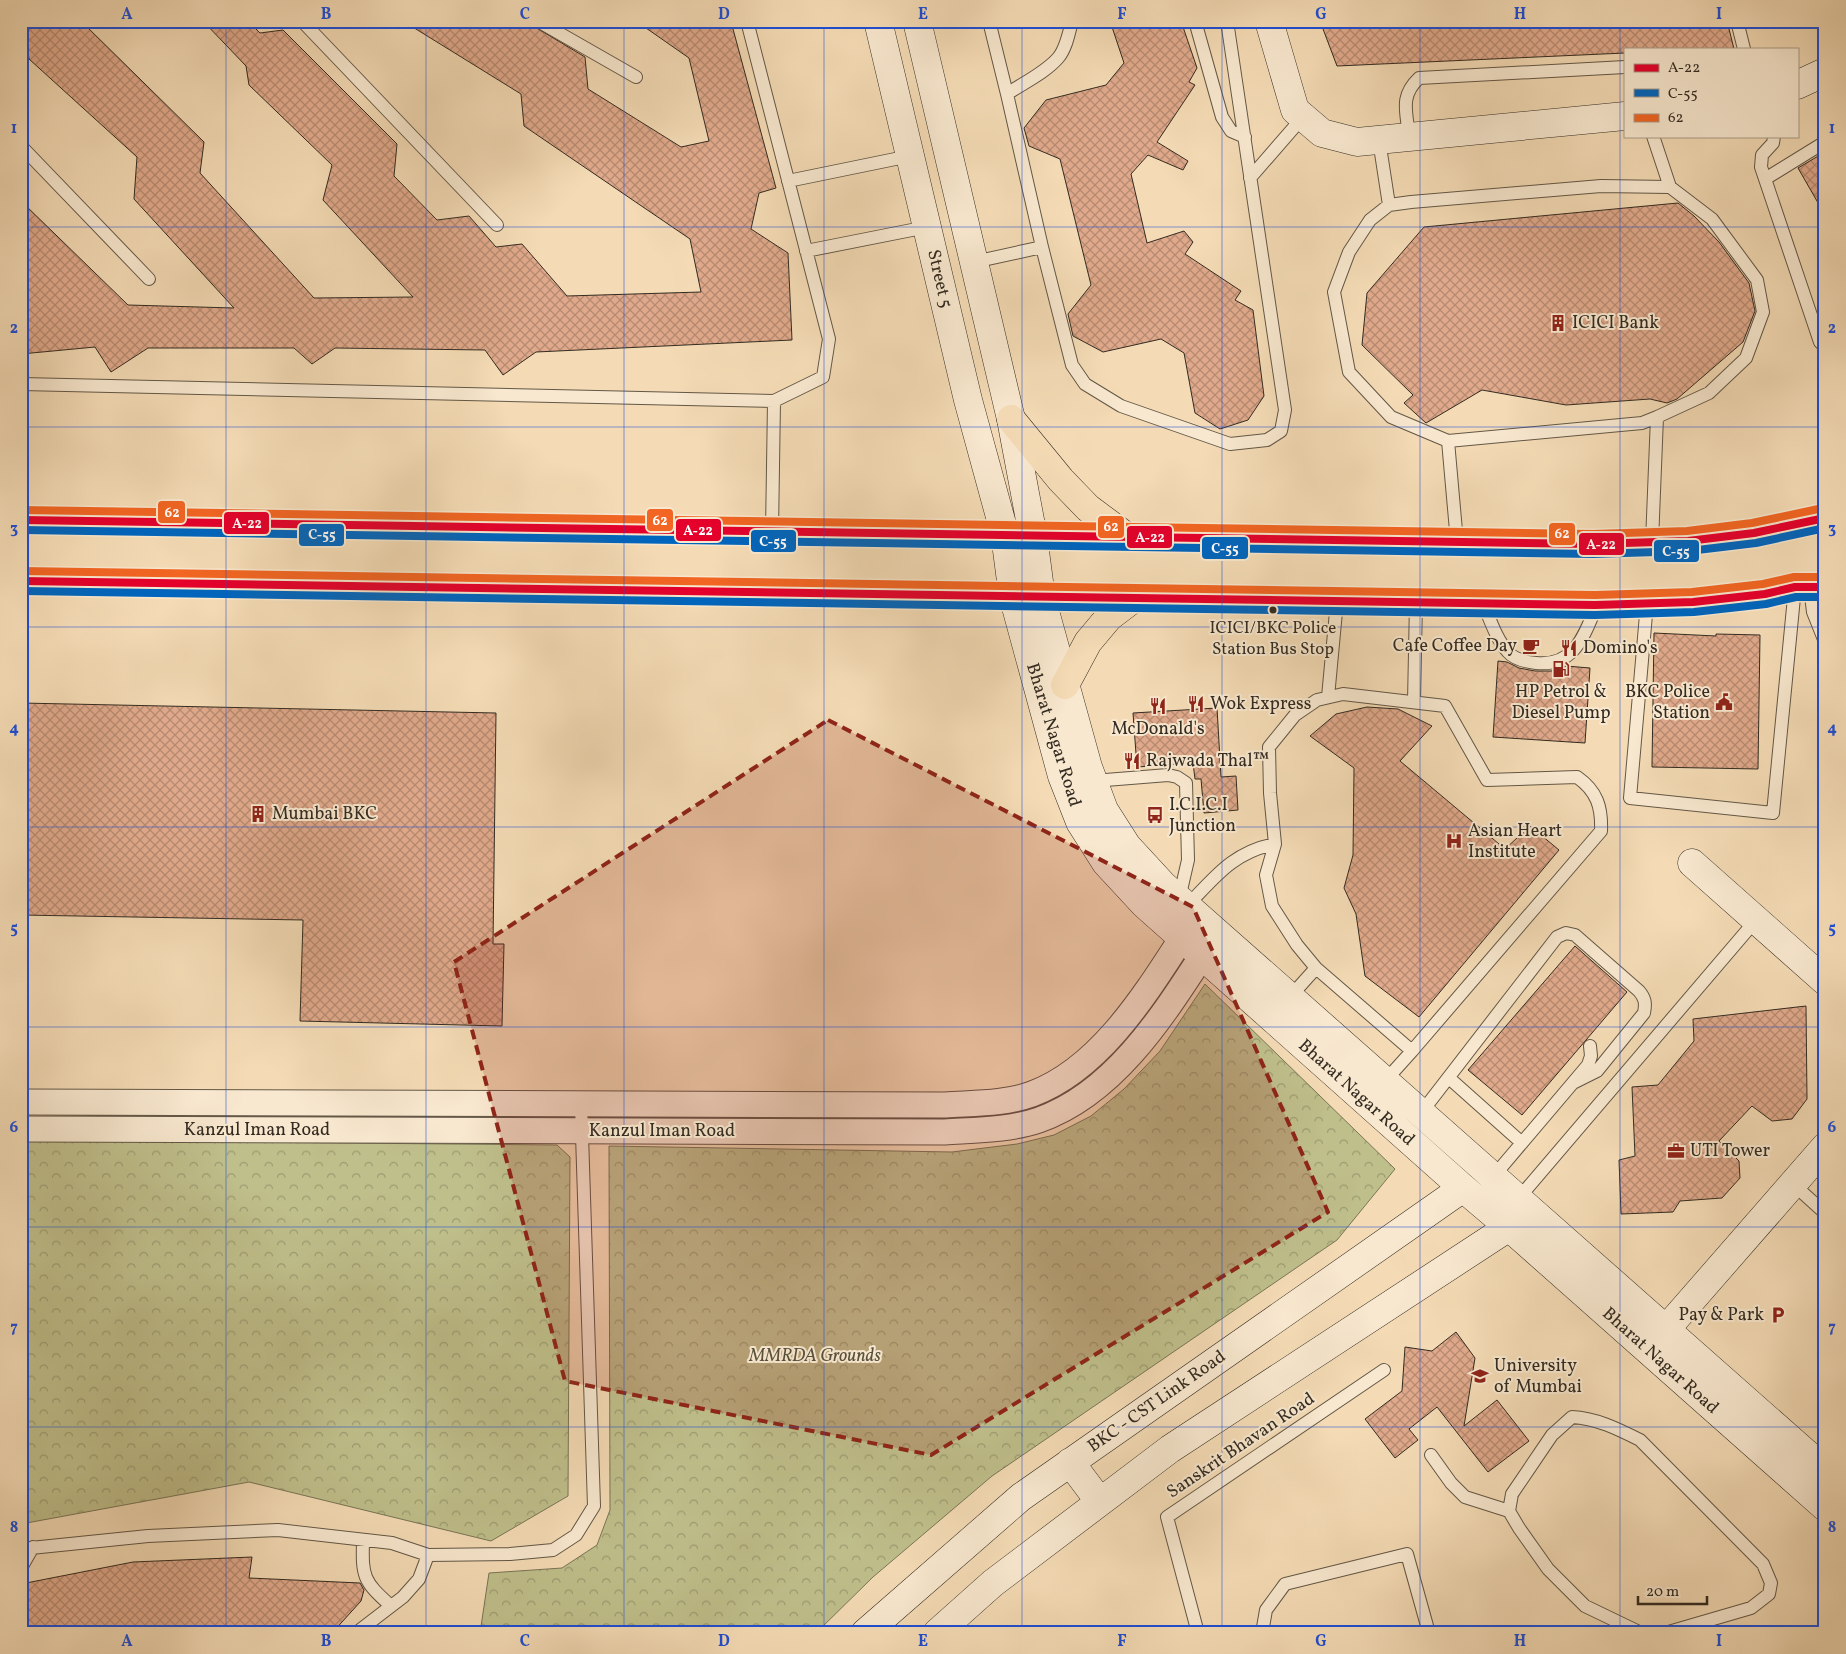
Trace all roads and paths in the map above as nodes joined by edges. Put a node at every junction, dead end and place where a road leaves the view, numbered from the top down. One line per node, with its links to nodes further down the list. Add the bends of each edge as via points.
1 (302, 21): 33 (lane)
2 (538, 21): 15 (lane)
3 (747, 21): 30 (lane)
4 (878, 21): 27 (street, Street 5)
5 (917, 21): 37 (street)
6 (989, 21): 17 (lane)
7 (1072, 21): 17 (lane, via 1059,57)
8 (1195, 21): 20 (lane, via 1222,117 1231,131)
9 (1227, 21): 20 (lane)
10 (1269, 21): 18 (street, via 1295,110)
11 (1737, 21): 12 (lane)
12 (1744, 48)
13 (1624, 67): 21 (lane, via 1419,78 1409,87 1405,97)
14 (1825, 72): 16 (street)
15 (636, 77)
16 (1798, 85)
17 (1007, 94): 35 (lane)
18 (1303, 116): 24 (street, via 1322,133 1358,142); 28 (lane)
19 (1624, 116): 21 (street)
20 (1245, 137): 28 (lane)
21 (1409, 137): 24 (street)
22 (1654, 138): 31 (lane)
23 (1774, 138): 29 (lane, via 1774,143 1762,156)
24 (1379, 140): 32 (lane)
25 (1825, 142): 29 (lane)
26 (21, 146): 38 (lane)
27 (910, 156): 30 (lane); 34 (street, Street 5)
28 (1250, 178): 35 (lane, via 1285,410 1281,431 1267,440 1230,444 1121,406 1085,384 1072,365)
29 (1765, 178): 39 (lane, via 1820,342)
30 (788, 181): 36 (lane)
31 (1670, 188): 32 (lane, via 1601,186); 42 (lane, via 1712,219 1757,280 1763,312 1746,358 1709,392)
32 (1389, 205): 44 (lane, via 1370,220 1349,252 1334,292 1349,372 1391,417)
33 (497, 225)
34 (927, 227): 36 (lane); 48 (street, Street 5)
35 (1042, 247): 37 (lane)
36 (806, 251): 41 (lane, via 829,339 823,377)
37 (974, 262): 43 (street)
38 (149, 279)
39 (1825, 347)
40 (21, 384): 41 (lane)
41 (774, 401): 47 (lane)
42 (1657, 417): 44 (lane, via 1642,423); 52 (lane)
43 (1011, 419): 49 (street); 50 (main road, via 1088,508)
44 (1448, 441): 51 (lane)
45 (1825, 518): 52 (main road, via 1754,533)
46 (21, 520): 47 (main road)
47 (772, 532): 48 (main road)
48 (1005, 535): 49 (main road); 55 (street, Street 5)
49 (1033, 536): 50 (main road); 56 (street, Bharat Nagar Road)
50 (1127, 537): 51 (main road)
51 (1457, 542): 52 (main road)
52 (1652, 542)
53 (21, 582): 55 (main road)
54 (1806, 593): 62 (main road, via 1765,594); 62 (lane, via 1773,813 1630,798); 63 (lane)
55 (1013, 596): 56 (main road); 73 (street, Bharat Nagar Road, via 1062,776 1080,822 1106,863)
56 (1041, 597): 57 (main road); 64 (street, Bharat Nagar Road)
57 (1134, 598): 58 (main road); 64 (main road, via 1109,617 1088,642)
58 (1337, 601): 59 (main road); 65 (lane)
59 (1416, 602): 60 (main road); 66 (lane)
60 (1483, 604): 61 (main road); 61 (lane, via 1508,652 1516,658 1541,663 1568,657 1583,636)
61 (1597, 605): 62 (main road)
62 (1646, 610)
63 (1825, 642)
64 (1065, 685): 67 (street, Bharat Nagar Road)
65 (1328, 698): 66 (lane, via 1343,694); 68 (lane, via 1318,700 1295,715 1269,747)
66 (1414, 702): 79 (lane, via 1445,706 1488,780 1577,777 1589,786 1602,813 1601,831)
67 (1093, 781): 70 (street, Bharat Nagar Road, via 1104,810 1128,846); 70 (lane, via 1168,775 1186,783)
68 (1276, 844): 70 (lane, via 1253,849 1232,861); 75 (lane, via 1266,876 1272,906)
69 (1692, 863): 71 (street)
70 (1188, 907): 72 (street, Bharat Nagar Road); 73 (street, Kanzul Iman Road)
71 (1756, 920): 76 (street); 93 (lane)
72 (1217, 933): 74 (street, Kanzul Iman Road); 77 (street, Bharat Nagar Road)
73 (1182, 938): 74 (street, Bharat Nagar Road); 84 (street, Kanzul Iman Road, via 1114,1031 1089,1058 1059,1080 1031,1094 998,1101 945,1105)
74 (1202, 956): 87 (street, Kanzul Iman Road, via 1142,1042 1107,1079 1074,1103 1040,1120 1014,1126 945,1132); 92 (street, Bharat Nagar Road)
75 (1316, 968): 77 (lane); 79 (lane)
76 (1825, 981)
77 (1290, 997): 81 (street, Bharat Nagar Road)
78 (1590, 1046): 82 (lane, via 1590,1061)
79 (1412, 1051): 81 (lane)
80 (1449, 1078): 82 (lane, via 1557,937 1566,933 1576,935 1632,985 1646,1004 1644,1013 1597,1071); 85 (lane); 88 (lane)
81 (1385, 1081): 85 (street, Bharat Nagar Road)
82 (1573, 1083): 88 (lane)
83 (21, 1102): 84 (street, Kanzul Iman Road)
84 (581, 1104): 87 (lane)
85 (1421, 1113): 90 (street, Bharat Nagar Road)
86 (21, 1129): 87 (street, Kanzul Iman Road)
87 (581, 1131): 107 (lane, via 594,1506 576,1535 553,1550)
88 (1522, 1143): 90 (lane)
89 (1825, 1147): 91 (street)
90 (1493, 1177): 93 (street, Bharat Nagar Road)
91 (1793, 1184): 94 (lane); 96 (street)
92 (1463, 1188): 95 (street, Bharat Nagar Road); 100 (street, BKC - CST Link Road)
93 (1518, 1199): 96 (street, Bharat Nagar Road)
94 (1825, 1213)
95 (1508, 1226): 97 (street, Bharat Nagar Road); 102 (street, via 1170,1449)
96 (1666, 1329): 97 (street); 101 (street, Bharat Nagar Road)
97 (1648, 1350): 103 (street, Bharat Nagar Road)
98 (1384, 1370): 113 (lane, Sanskrit Bhavan Road, via 1167,1517)
99 (1431, 1455): 104 (lane, via 1465,1497)
100 (1070, 1462): 102 (street); 110 (street, BKC - CST Link Road, via 1021,1497)
101 (1825, 1470)
102 (1100, 1502): 112 (street, via 993,1584)
103 (1825, 1507)
104 (1509, 1511): 116 (lane, via 1548,1569 1585,1606); 117 (lane, via 1512,1494 1552,1435 1572,1417 1586,1418 1640,1440 1764,1564 1771,1583 1769,1594 1751,1608)
105 (362, 1540): 106 (lane, via 278,1530 148,1536); 107 (lane, via 392,1543); 109 (lane, via 365,1576 373,1590)
106 (27, 1548): 108 (lane)
107 (428, 1555): 109 (lane, via 418,1579)
108 (21, 1568)
109 (391, 1606): 111 (lane)
110 (881, 1628)
111 (356, 1633)
112 (937, 1633)
113 (1198, 1633)
114 (1262, 1633): 115 (lane, via 1266,1610 1285,1584 1407,1554)
115 (1429, 1633)
116 (1641, 1633)
117 (1666, 1633)

